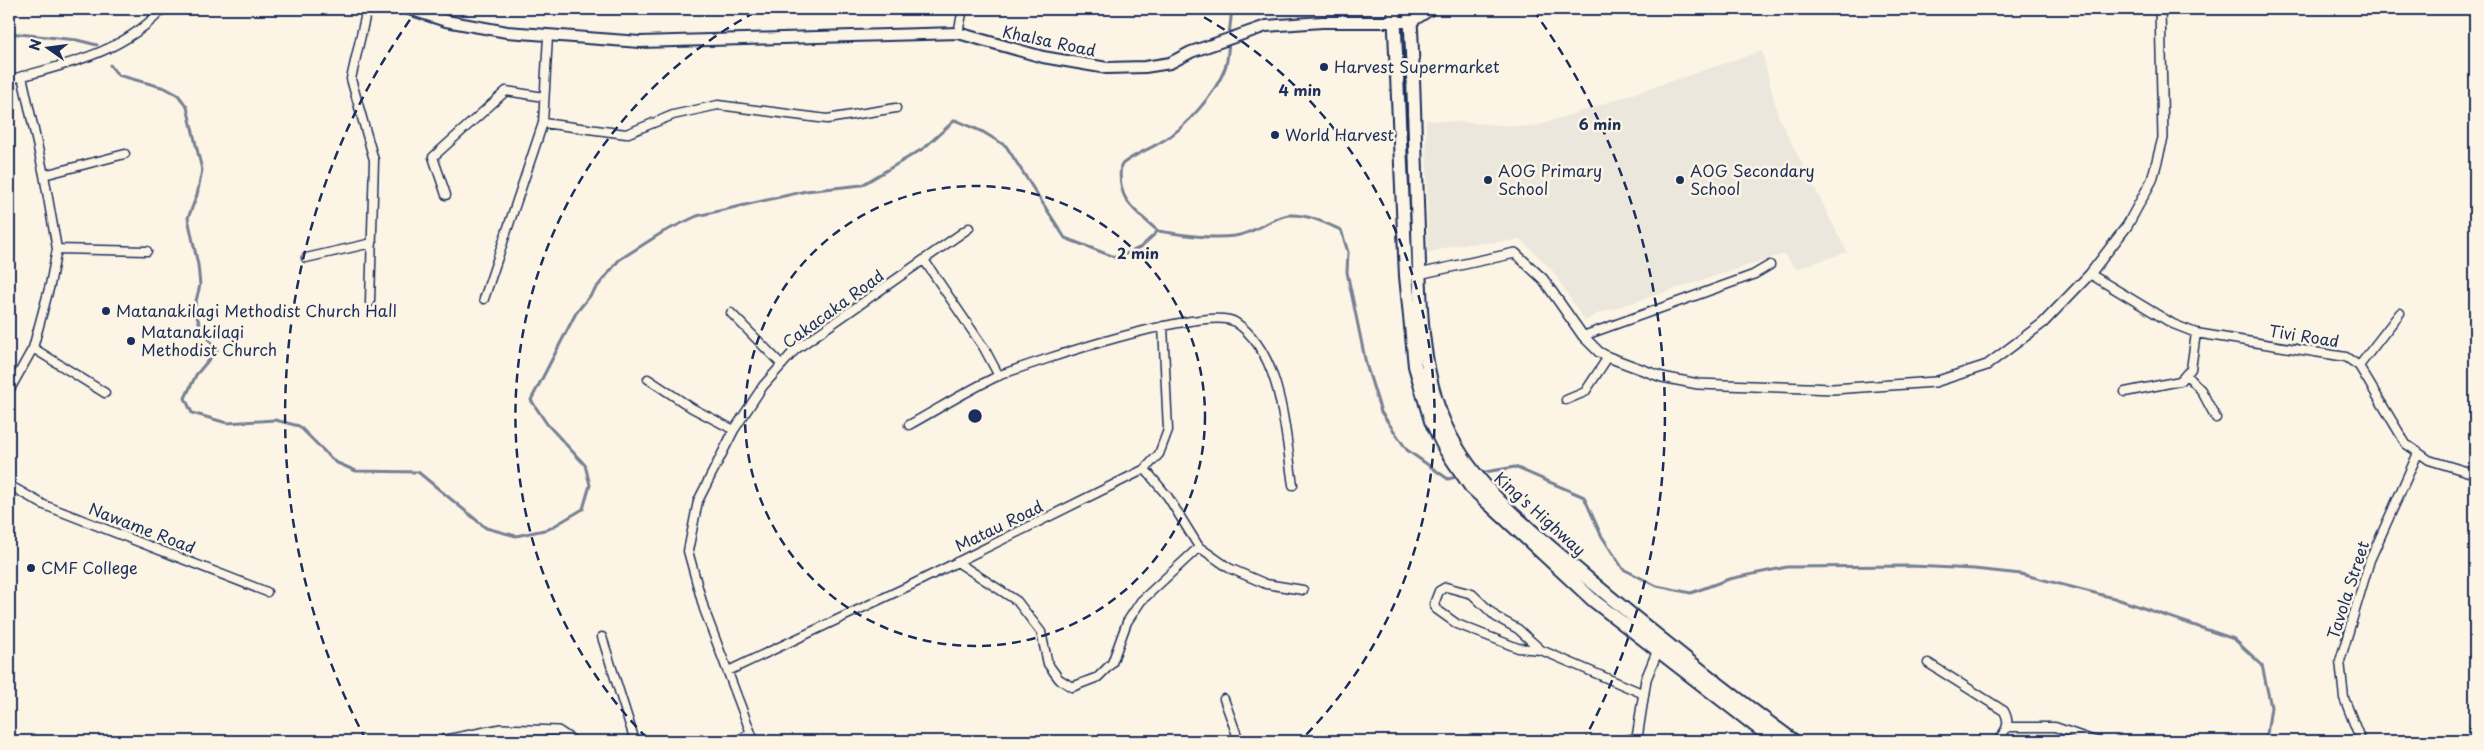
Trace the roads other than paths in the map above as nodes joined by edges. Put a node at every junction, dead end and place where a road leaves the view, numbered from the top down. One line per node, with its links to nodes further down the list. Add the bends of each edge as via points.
1 (162, 9): 14 (street, via 132,37 104,51)
2 (367, 9): 23 (street, via 351,79 374,160)
3 (409, 9): 13 (main road, Khalsa Road, via 454,22)
4 (963, 9): 12 (street)
5 (1342, 9): 10 (street)
6 (1410, 9): 11 (highway, King's Highway)
7 (1431, 9): 11 (main road)
8 (2160, 9): 30 (street, via 2163,138 2152,180 2127,226)
9 (1394, 15): 10 (main road, Khalsa Road); 11 (main road, Khalsa Road); 31 (highway, King's Highway)
10 (1343, 22): 12 (main road, Khalsa Road, via 1273,25 1223,40 1170,63 1145,67 1107,68 1042,57)
11 (1411, 22): 29 (highway, King's Highway)
12 (958, 33): 13 (main road, Khalsa Road, via 640,42)
13 (548, 36): 16 (street)
14 (22, 76): 15 (street); 20 (street)
15 (9, 80)
16 (544, 97): 18 (street); 21 (street, via 506,91 433,157)
17 (896, 108): 18 (street, via 827,119 718,105 673,115 626,134)
18 (543, 123): 32 (street)
19 (125, 154): 20 (street)
20 (44, 175): 24 (street)
21 (446, 195)
22 (968, 228): 27 (street, Cakacaka Road)
23 (372, 243): 26 (street); 33 (street)
24 (57, 249): 25 (street); 39 (street)
25 (147, 251)
26 (306, 258)
27 (924, 260): 41 (street, Cakacaka Road, via 795,350); 44 (street, via 984,348)
28 (1770, 265): 38 (street, via 1753,275)
29 (1419, 274): 31 (street); 38 (street, via 1515,253 1543,279); 54 (highway, King's Highway, via 1426,362 1432,390)
30 (2090, 274): 37 (street, Tivi Road, via 2173,324); 40 (street, via 2043,323 1987,365 1935,382 1804,389 1698,384 1656,375)
31 (1406, 276): 54 (highway, King's Highway, via 1415,366 1422,393 1431,421)
32 (484, 300)
33 (370, 302)
34 (731, 313): 41 (street)
35 (2400, 313): 42 (street)
36 (1162, 326): 44 (street); 55 (street, Matau Road, via 1168,430 1159,454); 58 (street, via 1221,318 1234,321 1252,338 1266,358 1278,391)
37 (2196, 333): 42 (street, Tivi Road, via 2346,357); 43 (street, via 2191,369)
38 (1584, 336): 40 (street)
39 (33, 348): 46 (street); 48 (street)
40 (1608, 357): 49 (street, via 1585,392)
41 (782, 365): 52 (street, Cakacaka Road, via 763,386)
42 (2359, 366): 53 (street, via 2406,444)
43 (2186, 374): 47 (street, via 2180,380); 50 (street, via 2200,390)
44 (998, 376): 51 (street)
45 (648, 379): 52 (street, via 692,408)
46 (9, 391)
47 (2125, 392)
48 (105, 393)
49 (1566, 400)
50 (2216, 418)
51 (909, 425)
52 (734, 430): 67 (street, Cakacaka Road, via 698,501 688,551 704,609)
53 (2418, 452): 56 (street, via 2429,460); 83 (street, Tavola Street, via 2370,560 2340,661 2344,698)
54 (1464, 469): 64 (highway, King's Highway, via 1476,486 1594,601)
55 (1145, 470): 59 (street, via 1168,497); 60 (street, Matau Road)
56 (2475, 474)
57 (9, 485): 62 (street, Nawame Road, via 44,504)
58 (1294, 485)
59 (1199, 547): 60 (street, via 1141,601 1127,622 1112,663 1098,677 1072,687 1060,679 1048,664 1041,632 1017,601); 61 (street, via 1229,568 1266,584)
60 (957, 562): 67 (street, Matau Road)
61 (1304, 590)
62 (267, 592)
63 (602, 637): 75 (street)
64 (1660, 646): 68 (street, via 1646,678); 79 (highway, King's Highway); 80 (highway, King's Highway)
65 (1541, 650): 65 (street, via 1518,648 1457,624 1436,609 1435,597 1446,587 1472,594 1496,617 1518,628); 68 (street)
66 (1928, 663): 70 (street, via 2004,711)
67 (728, 671): 71 (street, Cakacaka Road)
68 (1644, 694): 72 (street)
69 (1224, 699): 77 (street)
70 (2008, 727): 81 (street); 82 (street, via 2055,727)
71 (752, 738): 76 (street)
72 (1637, 740): 78 (street)
73 (441, 741): 74 (street, via 501,729 558,731)
74 (573, 741)
75 (635, 741)
76 (734, 741)
77 (1239, 741)
78 (1624, 741)
79 (1776, 741)
80 (1794, 741)
81 (1998, 741)
82 (2095, 741)
83 (2360, 741)

